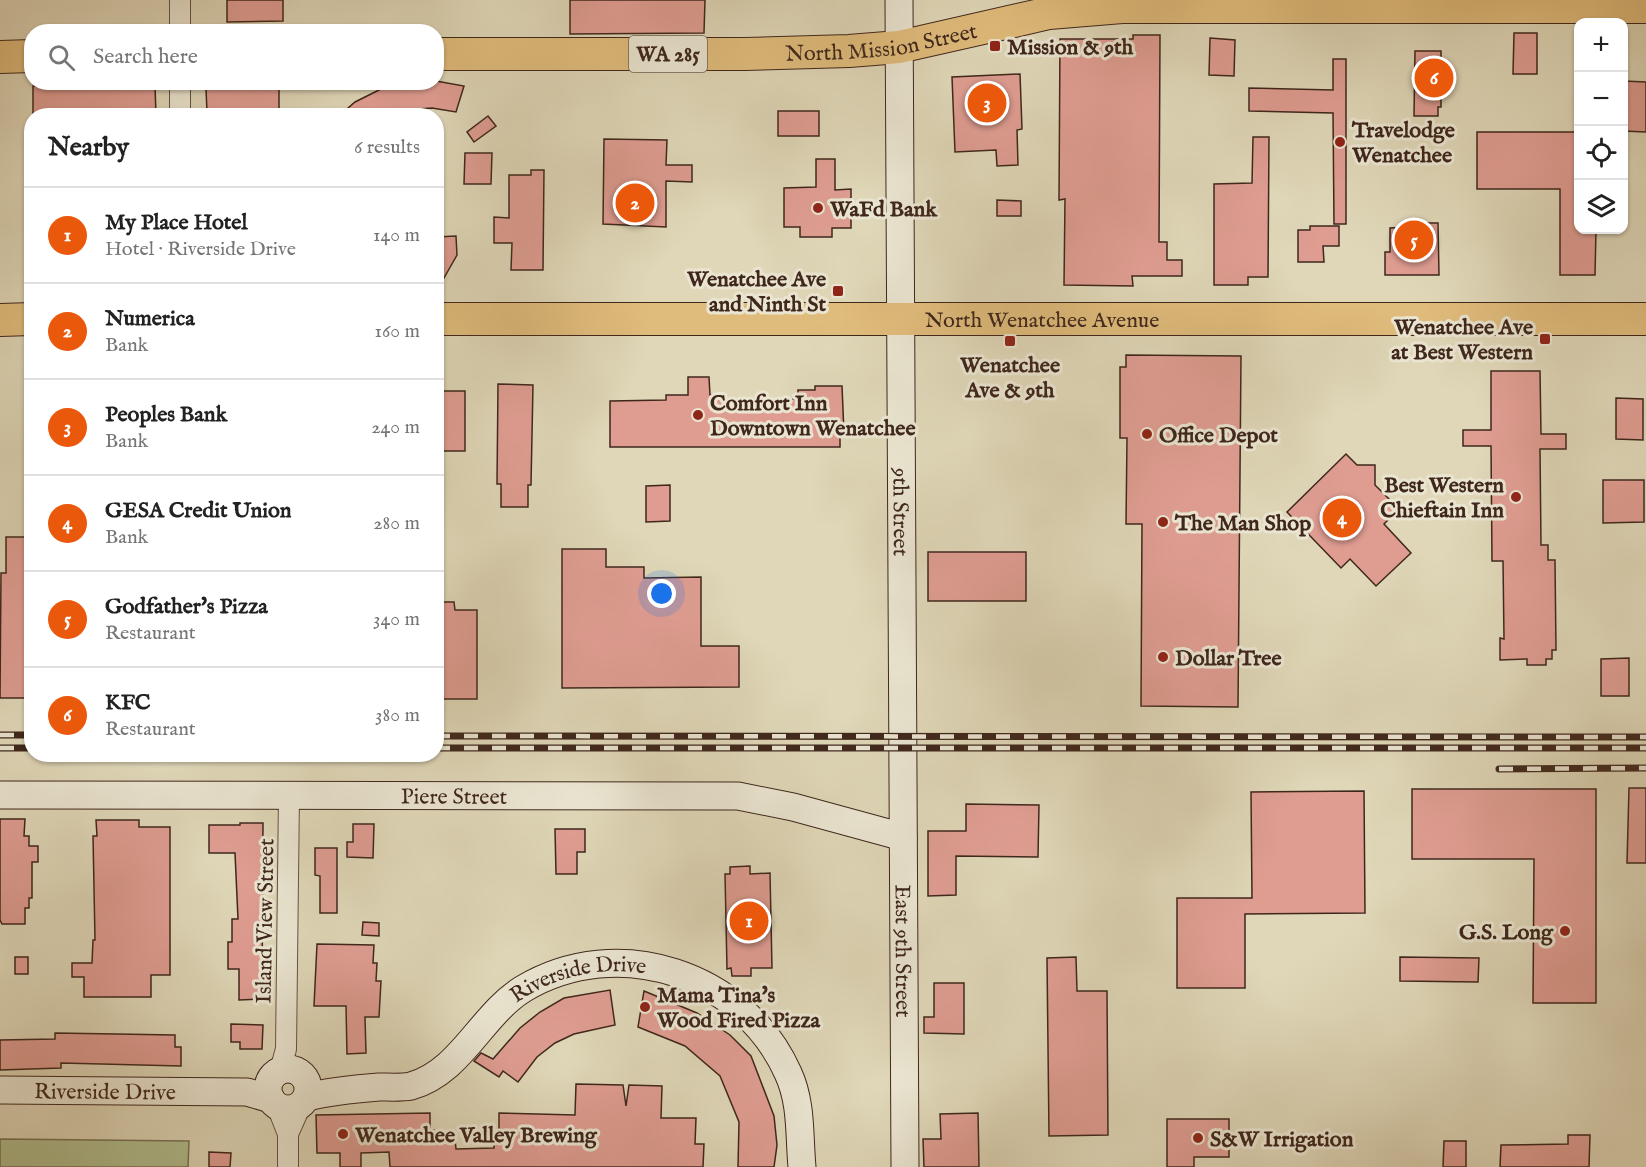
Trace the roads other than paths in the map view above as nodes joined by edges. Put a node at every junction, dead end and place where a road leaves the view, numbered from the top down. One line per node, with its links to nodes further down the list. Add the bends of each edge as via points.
1 (180, 0): 4 (street)
2 (899, 0): 5 (street, 9th Street)
3 (1646, 7): 5 (main road, North Mission Street / WA 285, via 1122,7 1049,13)
4 (180, 24)
5 (899, 47): 6 (main road, North Mission Street / WA 285, via 745,54); 12 (street, 9th Street)
6 (444, 54)
7 (24, 56): 8 (main road)
8 (0, 57)
9 (180, 90): 10 (street)
10 (180, 108)
11 (444, 319): 12 (main road, North Wenatchee Avenue)
12 (901, 319): 13 (main road, North Wenatchee Avenue); 16 (street, 9th Street)
13 (1646, 319)
14 (0, 320): 15 (main road)
15 (24, 320)
16 (902, 736): 19 (street, East 9th Street)
17 (289, 794): 18 (street, Piere Street); 19 (street, Piere Street, via 738,796); 20 (street, Island View Street)
18 (0, 795)
19 (903, 837): 24 (street, East 9th Street)
20 (284, 1085): 21 (street, Riverside Drive, via 194,1094); 22 (street, Island View Street); 23 (street, Riverside Drive, via 336,1090 410,1086 437,1073 457,1057 500,1008 524,989 562,972 594,966 652,965 675,970 730,999 770,1042 788,1073 797,1100)
21 (0, 1090)
22 (288, 1167)
23 (802, 1167)
24 (905, 1167)

